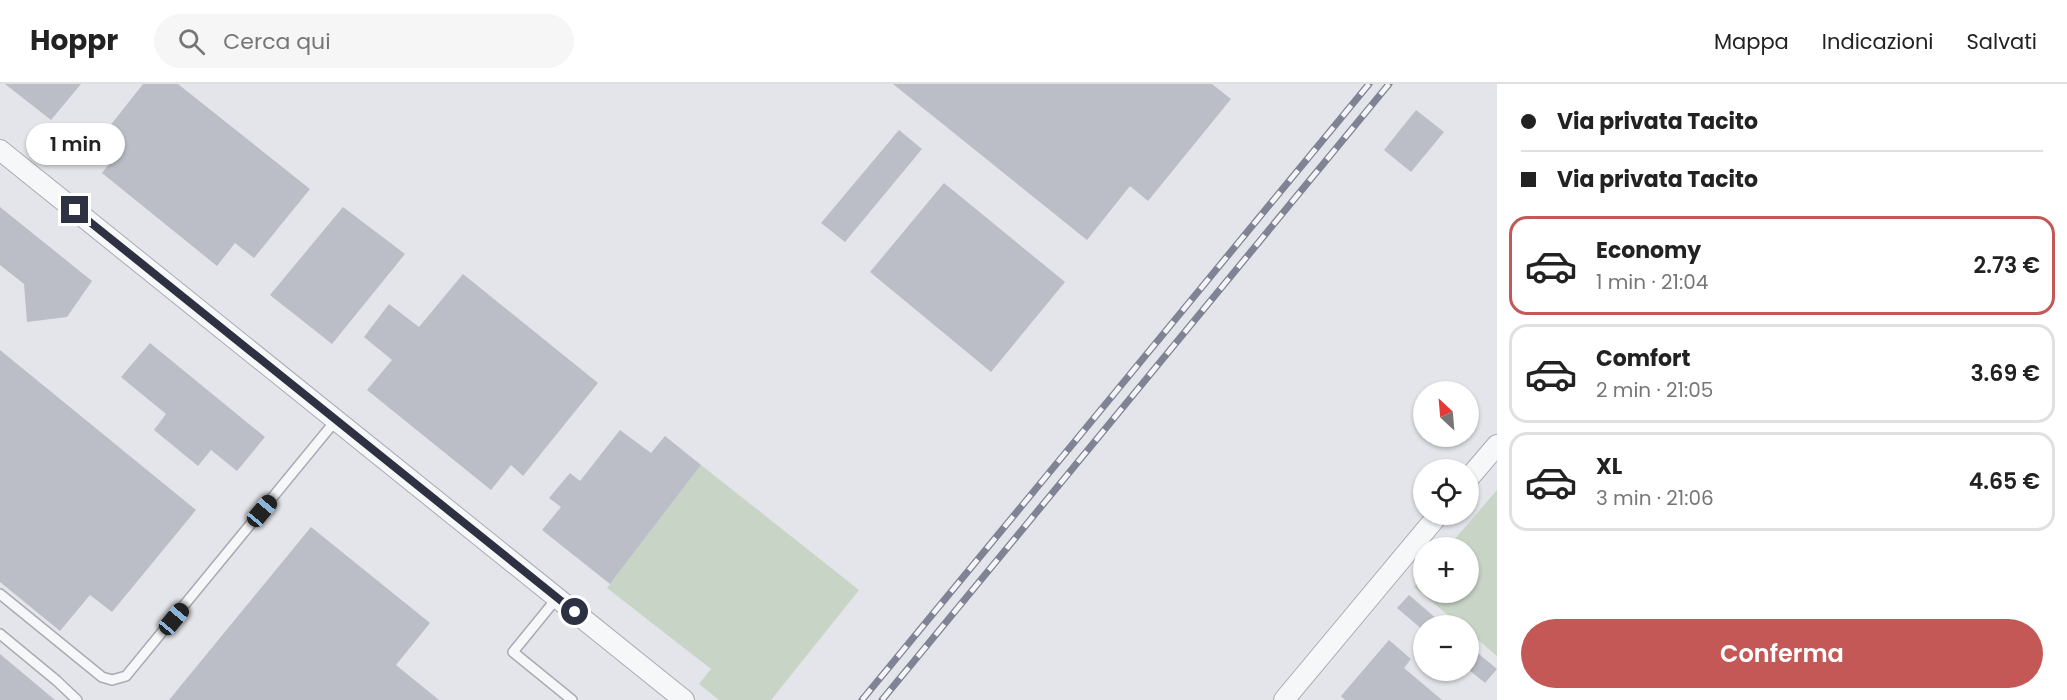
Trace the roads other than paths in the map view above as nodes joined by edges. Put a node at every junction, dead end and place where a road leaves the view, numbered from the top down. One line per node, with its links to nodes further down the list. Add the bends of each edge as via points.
1 (0, 150): 2 (street)
2 (336, 420): 6 (lane, via 126,676 112,680 102,677); 7 (street)
3 (1497, 445): 4 (street)
4 (1479, 466)
5 (1430, 525): 12 (street)
6 (0, 594)
7 (557, 598): 10 (lane, via 513,652); 11 (street)
8 (0, 634): 9 (lane)
9 (77, 700)
10 (572, 700)
11 (684, 700)
12 (1284, 700)

